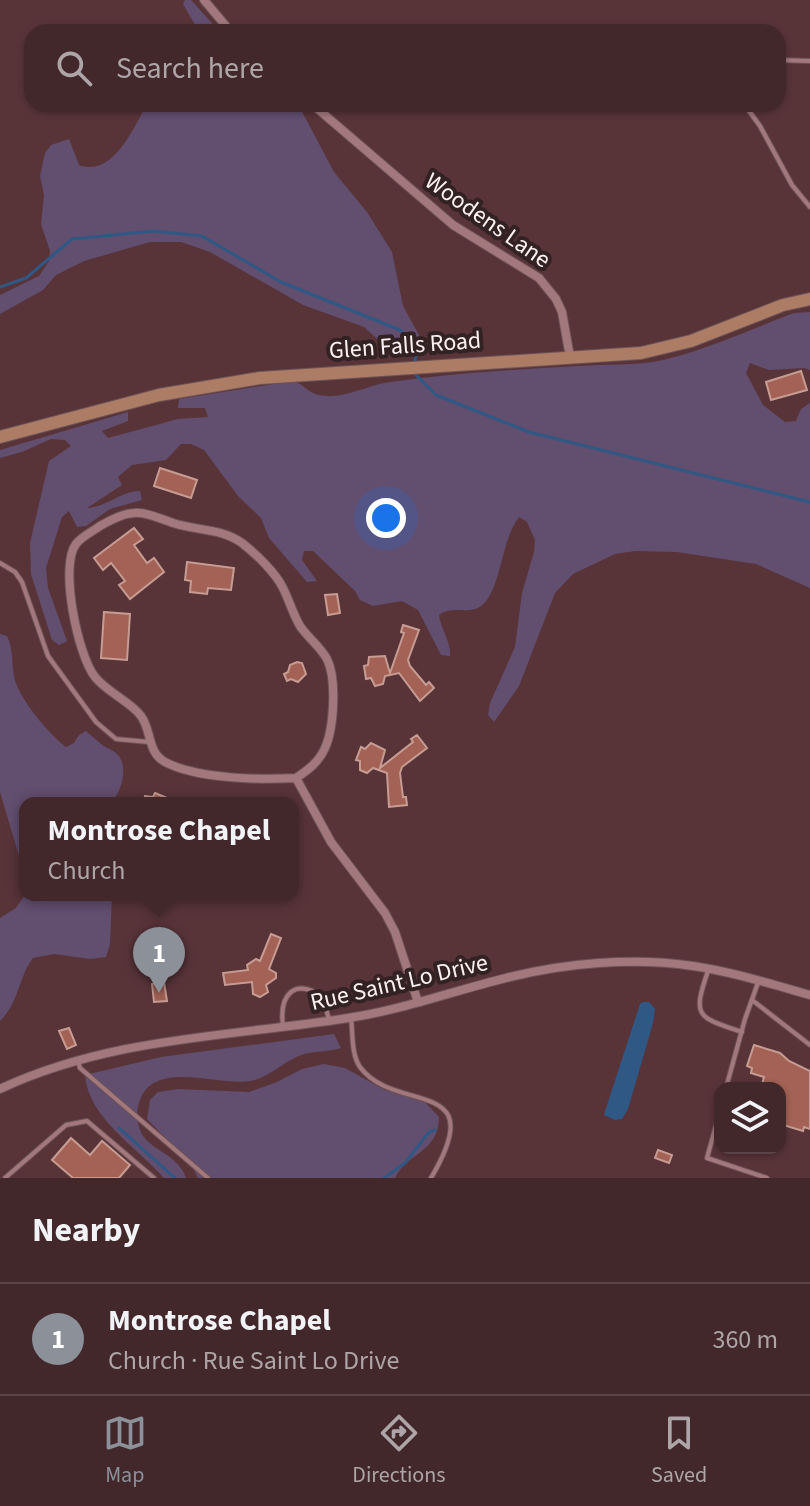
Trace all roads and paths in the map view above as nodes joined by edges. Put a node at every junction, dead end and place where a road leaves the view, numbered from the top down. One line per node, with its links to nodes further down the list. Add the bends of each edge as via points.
1 (204, 0): 2 (street)
2 (224, 24)
3 (786, 60): 4 (lane)
4 (810, 61)
5 (321, 112): 9 (street, Woodens Lane, via 446,220 539,278 562,312)
6 (750, 112): 7 (lane)
7 (810, 207)
8 (810, 299): 9 (street, Glen Falls Road, via 664,349)
9 (570, 357): 10 (street, Glen Falls Road, via 221,383)
10 (0, 437)
11 (0, 563): 12 (lane, via 22,582 48,656 96,722 116,739)
12 (149, 742): 13 (street, via 169,764 232,778); 13 (street, via 143,718 110,693 86,662 69,568 74,547 83,537 115,517 135,512 220,531 244,545 281,584 299,624 326,658 333,694 329,735 317,761)
13 (296, 778): 18 (street, via 331,842 385,913)
14 (708, 968): 15 (street, Rue Saint Lo Drive); 18 (street, Rue Saint Lo Drive, via 662,963 578,966 508,977); 22 (lane, via 699,996 703,1016)
15 (759, 980): 16 (street, Rue Saint Lo Drive); 17 (lane)
16 (810, 995)
17 (752, 1000): 22 (lane); 23 (lane)
18 (418, 1002): 19 (street, Rue Saint Lo Drive)
19 (351, 1018): 20 (street, Rue Saint Lo Drive); 31 (lane, via 358,1065 381,1084 439,1105 449,1120 450,1140)
20 (330, 1021): 21 (street, Rue Saint Lo Drive); 21 (lane, via 323,997 298,990 282,1003)
21 (283, 1028): 24 (street, Rue Saint Lo Drive, via 147,1043)
22 (742, 1032): 25 (lane)
23 (810, 1045)
24 (78, 1059): 26 (street, Rue Saint Lo Drive); 30 (lane, via 80,1068)
25 (728, 1082)
26 (0, 1089)
27 (714, 1133): 32 (lane, via 707,1158)
28 (5, 1178): 29 (lane, via 66,1125 87,1121)
29 (154, 1178)
30 (208, 1178)
31 (431, 1178)
32 (767, 1178)

